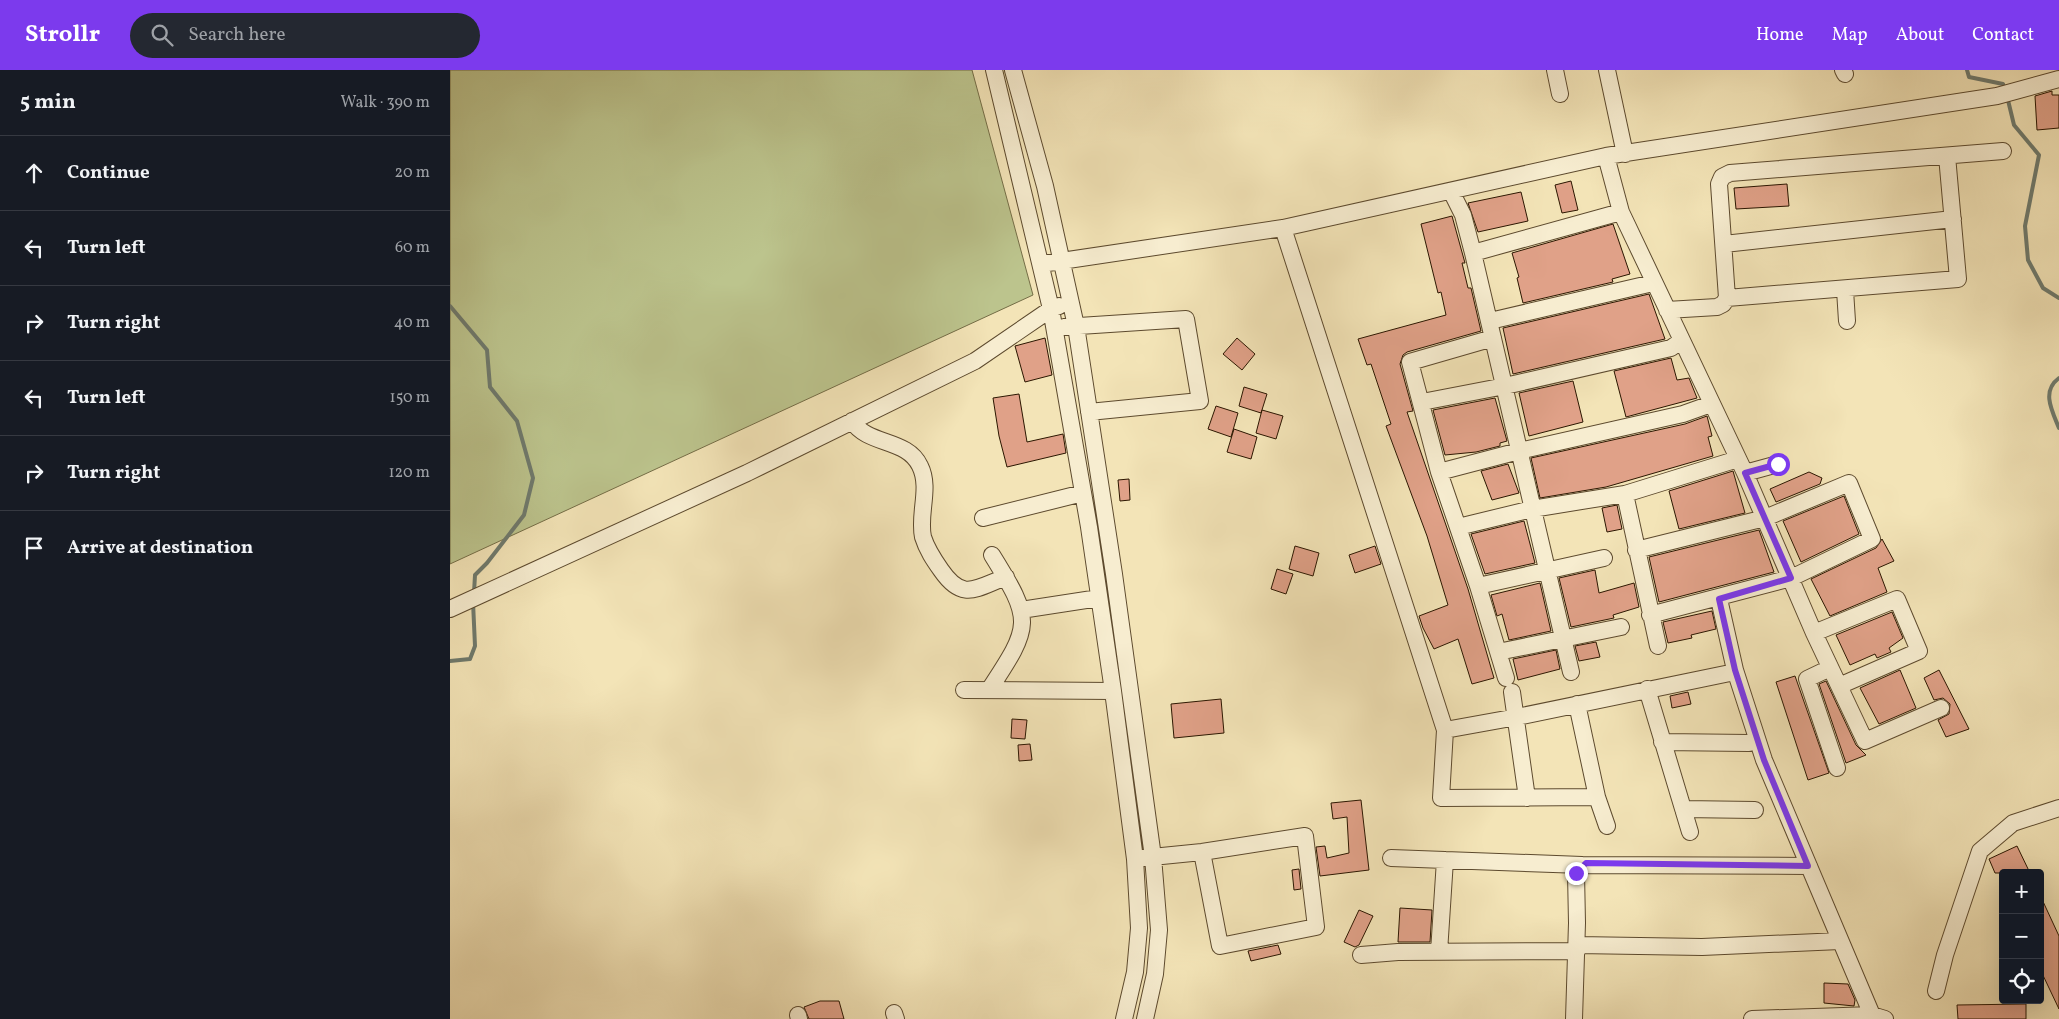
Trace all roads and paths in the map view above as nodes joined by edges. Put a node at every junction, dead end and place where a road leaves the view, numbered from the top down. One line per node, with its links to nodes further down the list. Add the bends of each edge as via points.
1 (994, 70): 20 (street)
2 (1013, 70): 19 (street)
3 (1555, 70): 8 (street)
4 (1607, 70): 10 (street)
5 (2056, 70): 6 (street)
6 (2059, 73)
7 (2059, 79): 10 (street, via 1997,96)
8 (1560, 94)
9 (2003, 151): 12 (street)
10 (1625, 154): 11 (street)
11 (1606, 156): 13 (street); 14 (street)
12 (1947, 156): 15 (street); 17 (street, via 1722,177 1719,184)
13 (1451, 191): 16 (street); 18 (street, via 1464,215)
14 (1621, 212): 18 (street); 21 (street)
15 (1953, 219): 17 (street); 22 (street, via 1958,280)
16 (1283, 228): 19 (street); 76 (street)
17 (1724, 244): 23 (street)
18 (1473, 253): 27 (street)
19 (1061, 261): 20 (street); 24 (street)
20 (1041, 264): 25 (street)
21 (1653, 282): 26 (street); 27 (street)
22 (1845, 290): 23 (street); 28 (street)
23 (1727, 298): 26 (street, via 1718,308)
24 (1070, 302): 25 (street); 29 (street)
25 (1051, 309): 30 (street); 37 (street, via 975,361)
26 (1667, 310): 32 (street)
27 (1490, 321): 31 (street)
28 (1847, 322)
29 (1076, 326): 30 (street); 36 (street); 36 (street, via 1186,319 1200,401)
30 (1055, 328): 42 (street)
31 (1493, 338): 33 (street); 34 (street, via 1410,362)
32 (1681, 341): 33 (street, via 1671,348); 35 (street)
33 (1505, 386): 34 (street); 38 (street)
34 (1422, 402): 41 (street)
35 (1711, 404): 38 (street, via 1683,414); 40 (street)
36 (1089, 412): 79 (street)
37 (852, 421): 52 (street, via 867,436 901,448 920,466 925,488 923,536 928,551 946,578 965,592); 57 (street)
38 (1519, 451): 41 (street); 44 (street)
39 (1778, 464): 40 (street)
40 (1742, 466): 43 (street); 46 (street)
41 (1439, 472): 47 (street)
42 (1083, 493): 45 (street); 55 (street)
43 (1624, 494): 44 (street); 48 (street)
44 (1532, 509): 47 (street); 51 (street)
45 (983, 518)
46 (1766, 518): 48 (street); 53 (street); 53 (street, via 1849,483 1872,539)
47 (1458, 527): 54 (street)
48 (1636, 550): 59 (street)
49 (992, 554): 52 (street)
50 (1604, 558): 51 (street)
51 (1548, 570): 54 (street); 62 (street)
52 (1006, 577): 58 (street)
53 (1791, 578): 56 (street); 61 (street)
54 (1478, 586): 64 (street)
55 (1099, 598): 58 (street); 72 (street)
56 (1719, 599): 59 (street); 95 (street, via 1735,670 1764,760)
57 (453, 607)
58 (1021, 610): 71 (street, via 1019,643)
59 (1650, 616): 63 (street)
60 (1621, 626): 62 (street)
61 (1814, 633): 65 (street); 68 (street, via 1897,599 1919,651)
62 (1562, 638): 64 (street); 66 (street)
63 (1658, 646)
64 (1498, 652): 75 (street)
65 (1830, 668): 68 (street); 81 (street, via 1807,679)
66 (1571, 672)
67 (1730, 673): 69 (street)
68 (1839, 686): 74 (street, via 1866,741)
69 (1648, 689): 73 (street); 77 (street)
70 (964, 690): 71 (street)
71 (989, 690): 72 (street)
72 (1113, 691): 80 (street)
73 (1577, 704): 75 (street); 83 (street)
74 (1942, 708)
75 (1517, 717): 76 (street); 82 (street)
76 (1445, 730): 82 (street, via 1440,798)
77 (1662, 742): 78 (street); 85 (street)
78 (1749, 743)
79 (1138, 753): 80 (street); 90 (street)
80 (1121, 757): 92 (street)
81 (1837, 768)
82 (1527, 798): 83 (street)
83 (1596, 798): 87 (street)
84 (2059, 808): 100 (street, via 2013,823 1980,852 1944,955)
85 (1683, 809): 86 (street); 88 (street)
86 (1755, 810)
87 (1607, 826)
88 (1690, 832)
89 (1202, 852): 89 (street, via 1305,836 1316,927 1220,946); 90 (street)
90 (1152, 857): 92 (street); 103 (street, via 1159,930 1155,974)
91 (1391, 858): 93 (street)
92 (1135, 859): 102 (street, via 1139,928 1135,972)
93 (1444, 860): 94 (street); 98 (street)
94 (1582, 865): 95 (street); 97 (street, via 1576,873)
95 (1808, 866): 96 (street)
96 (1840, 941): 97 (street); 101 (street)
97 (1577, 948): 98 (street); 104 (street)
98 (1439, 952): 99 (street)
99 (1361, 955)
100 (1936, 991)
101 (1879, 1017): 105 (street)
102 (1124, 1019)
103 (1145, 1019)
104 (1574, 1019)
105 (1752, 1019)

